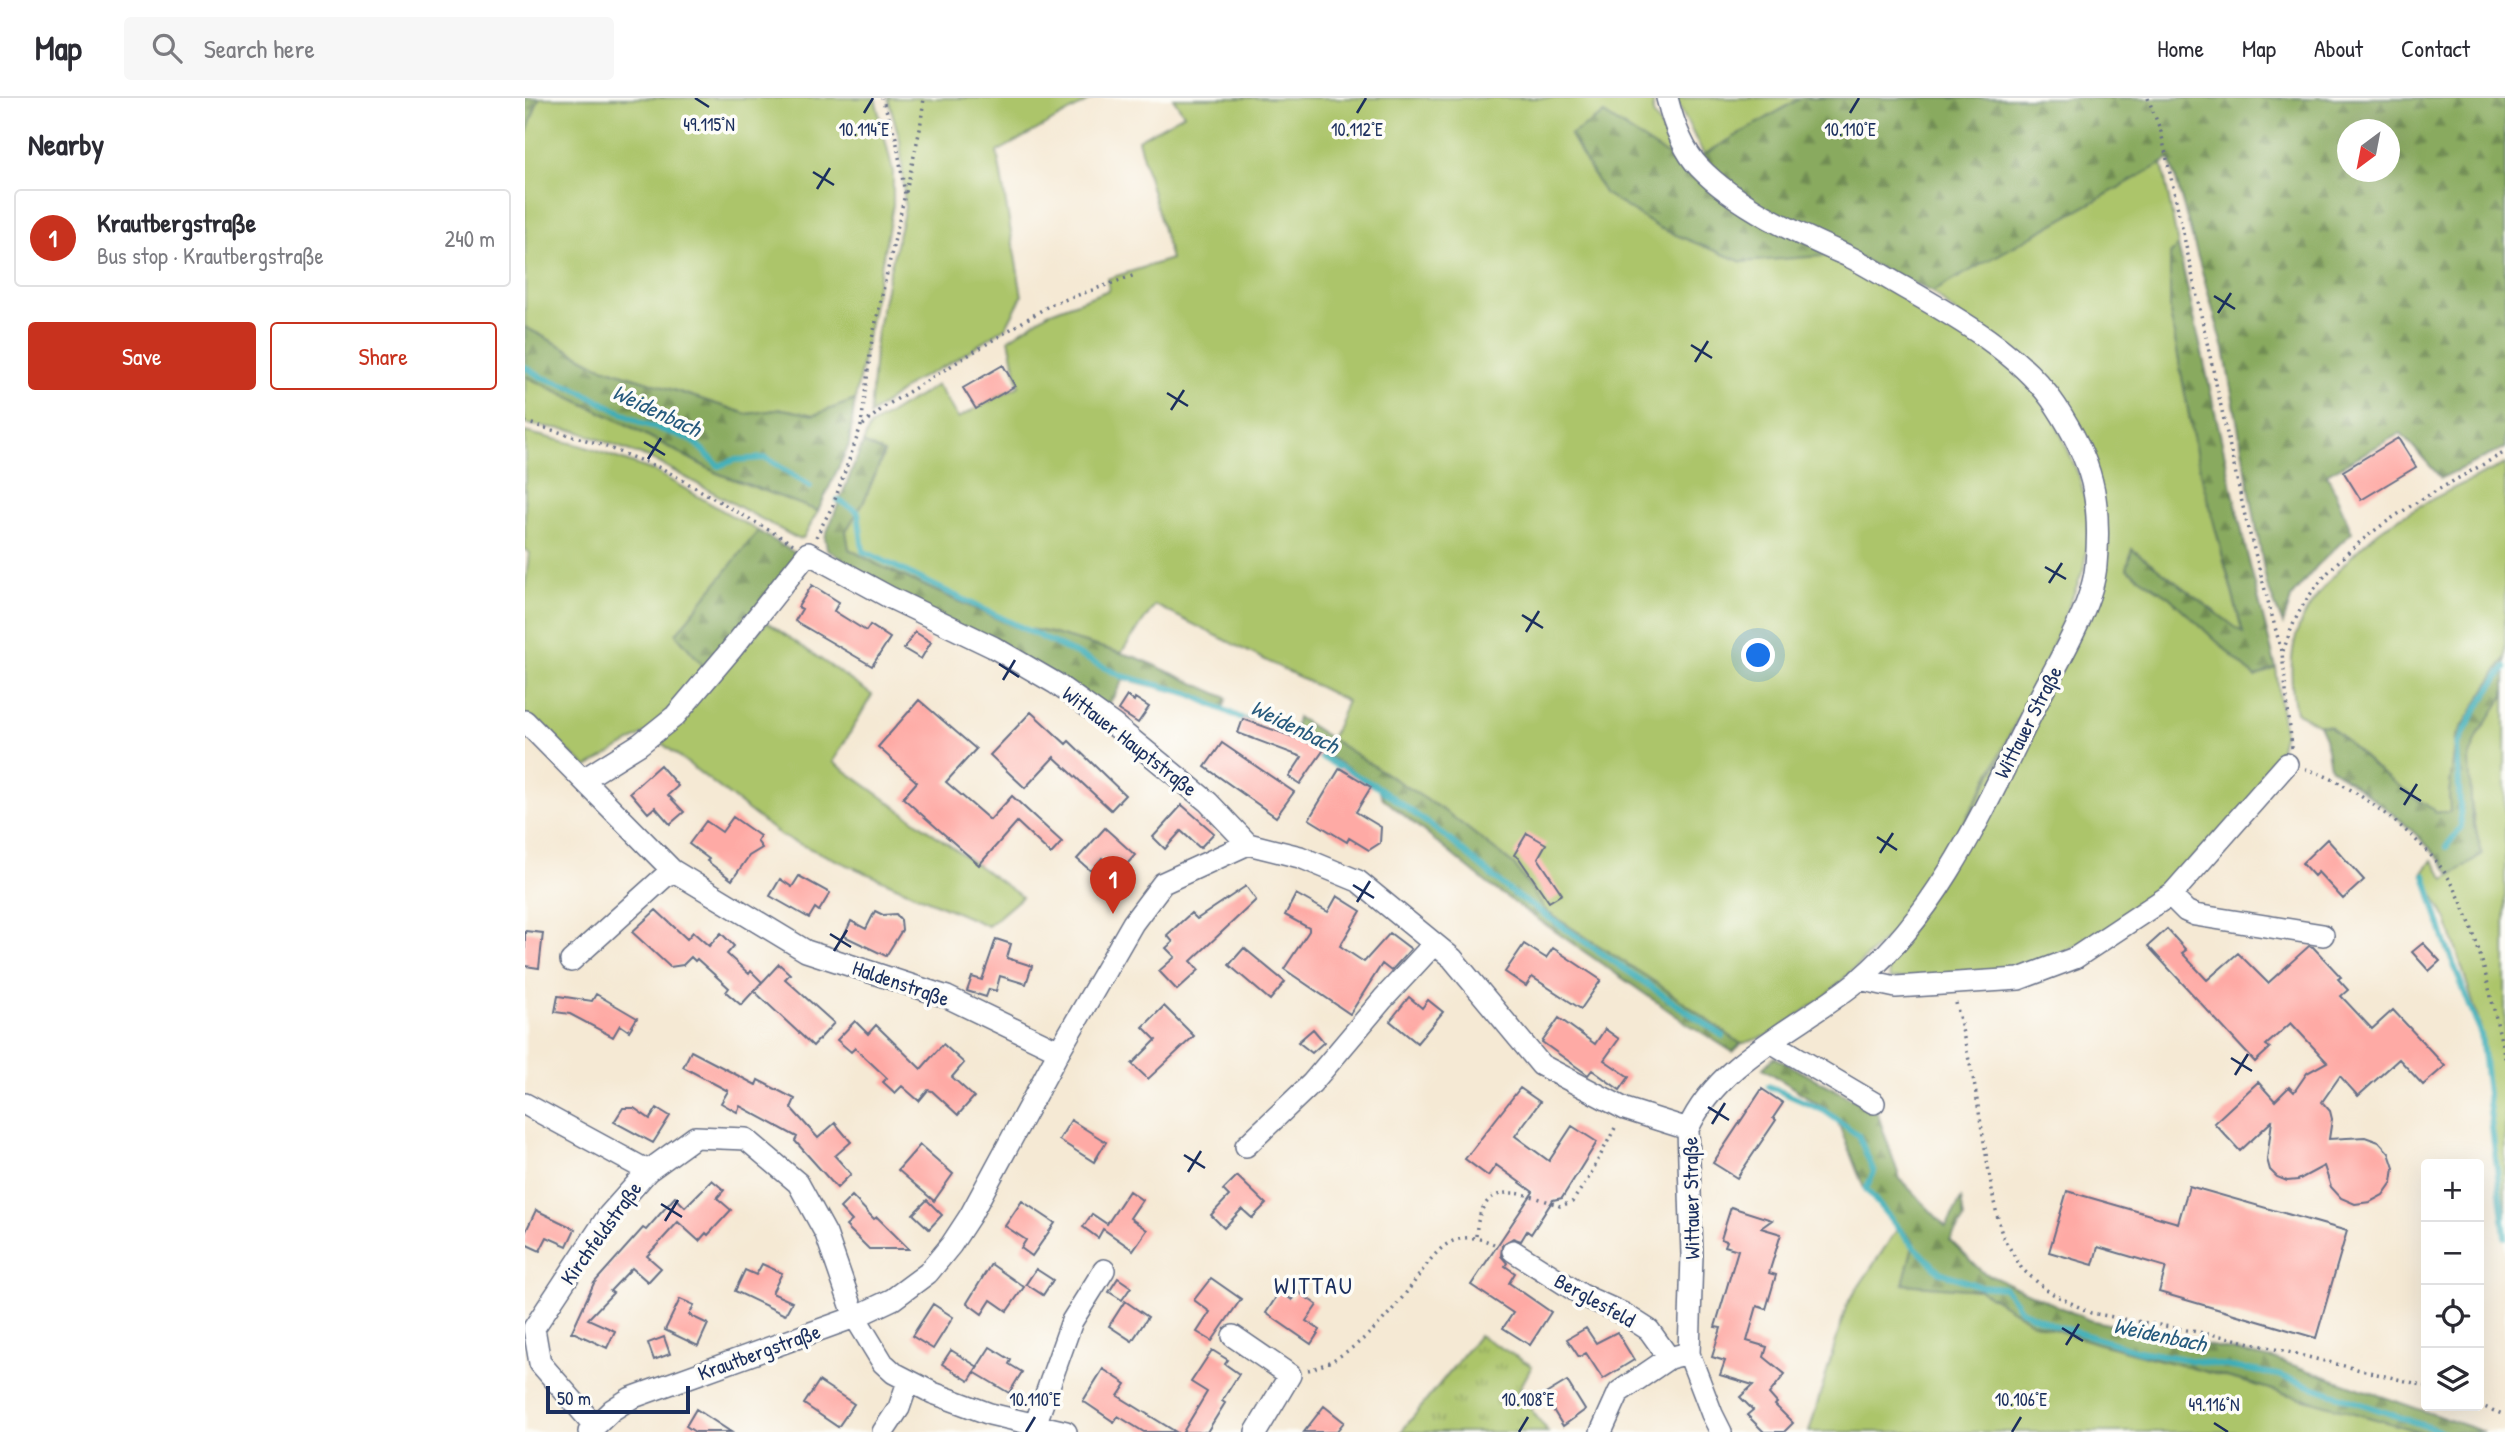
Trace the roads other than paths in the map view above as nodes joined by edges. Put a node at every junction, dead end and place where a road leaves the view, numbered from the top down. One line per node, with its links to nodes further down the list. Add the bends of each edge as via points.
1 (1667, 98): 11 (street, Wittauer Straße, via 1698,166 1724,187 1808,239 1939,307 2006,353 2049,396 2078,440 2095,486 2096,569 2079,621 1958,857 1909,930)
2 (525, 721): 4 (street, Haldenstraße)
3 (2287, 764): 7 (street)
4 (584, 779): 5 (street, Wittauer Hauptstraße, via 675,716 809,553 1055,683 1208,802); 6 (street, Haldenstraße)
5 (1248, 844): 9 (street, via 1300,857 1358,881); 13 (street, Krautbergstraße, via 1163,883 1133,923)
6 (672, 870): 10 (street); 13 (street, Haldenstraße, via 806,951 947,997)
7 (2170, 895): 8 (street, via 2195,915); 11 (street, via 2075,958 2019,979 1896,987)
8 (2323, 935)
9 (1434, 944): 16 (street, via 1452,958 1541,1065 1625,1109); 17 (street, via 1313,1083)
10 (571, 961)
11 (1859, 979): 12 (street, Wittauer Straße)
12 (1771, 1042): 14 (street); 16 (street, Wittauer Straße, via 1712,1089)
13 (1059, 1051): 21 (street, Krautbergstraße, via 951,1245 928,1273 893,1299)
14 (1874, 1103)
15 (525, 1104): 18 (street)
16 (1688, 1129): 24 (street, Wittauer Straße, via 1692,1255)
17 (1246, 1146)
18 (648, 1171): 21 (street, Kirchfeldstraße, via 695,1137 746,1139 799,1183 826,1234); 23 (street, Kirchfeldstraße, via 608,1216 534,1328)
19 (1513, 1251): 24 (street, Berglesfeld, via 1649,1330)
20 (1104, 1270): 26 (street, via 1072,1321)
21 (855, 1317): 25 (street, Kirchfeldstraße, via 883,1363); 27 (street, Krautbergstraße, via 631,1398)
22 (1233, 1336): 30 (street, via 1290,1375)
23 (532, 1353): 27 (street, Kirchfeldstraße)
24 (1679, 1356): 31 (street, via 1619,1392); 32 (street, Wittauer Straße)
25 (908, 1382): 26 (street, Kirchfeldstraße, via 990,1414); 28 (street, via 899,1408)
26 (1035, 1425): 29 (street, Kirchfeldstraße)
27 (592, 1428)
28 (883, 1432)
29 (1066, 1432)
30 (1256, 1432)
31 (1601, 1432)
32 (1721, 1432)

